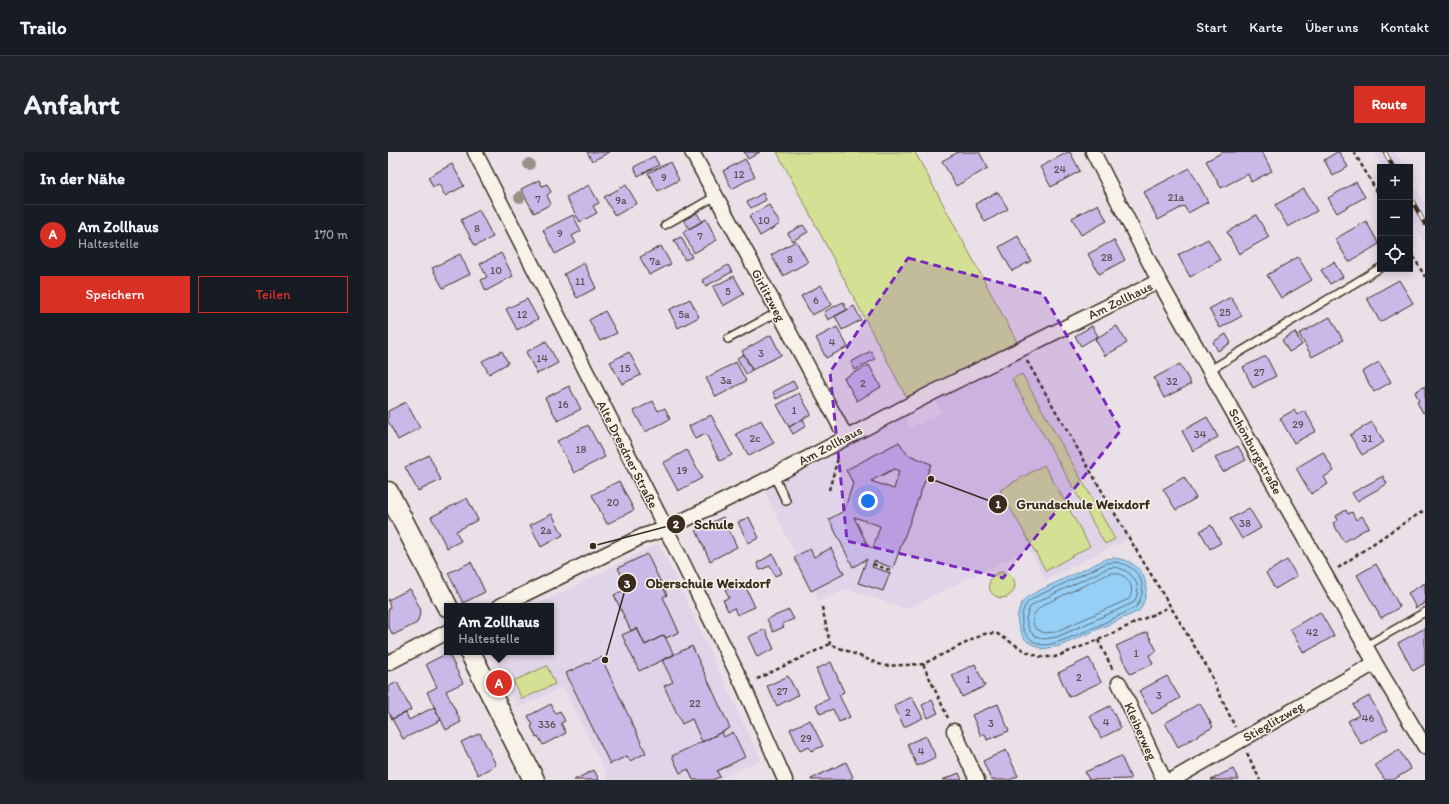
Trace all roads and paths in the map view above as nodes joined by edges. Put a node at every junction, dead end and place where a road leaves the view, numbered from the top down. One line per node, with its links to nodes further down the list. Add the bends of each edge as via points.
1 (475, 152): 23 (street, Alte Dresdner Straße)
2 (692, 152): 6 (street, Girlitzweg)
3 (1093, 152): 11 (street, Schönburgstraße)
4 (1354, 152): 5 (path)
5 (1377, 192)
6 (716, 196): 7 (lane); 12 (street, Girlitzweg)
7 (665, 225)
8 (1413, 255): 10 (path)
9 (1377, 270): 15 (lane)
10 (1425, 277)
11 (1159, 281): 14 (street, Am Zollhaus); 15 (street, Schönburgstraße)
12 (778, 312): 13 (lane); 16 (street, Girlitzweg)
13 (728, 339)
14 (1021, 349): 16 (street, Am Zollhaus); 30 (path)
15 (1210, 370): 26 (street, Schönburgstraße)
16 (846, 437): 18 (street, Am Zollhaus)
17 (838, 459): 19 (path)
18 (774, 476): 21 (lane); 23 (street, Am Zollhaus)
19 (829, 490)
20 (388, 492): 27 (main road)
21 (786, 501)
22 (1425, 510): 26 (path)
23 (666, 529): 28 (street, Am Zollhaus, via 643,536); 41 (street, Alte Dresdner Straße)
24 (873, 564): 25 (path)
25 (892, 571)
26 (1326, 576): 35 (street, Schönburgstraße)
27 (445, 603)
28 (506, 603)
29 (822, 607): 34 (path)
30 (1170, 607): 33 (path); 43 (path, via 1207,667)
31 (1425, 612): 35 (lane)
32 (444, 634): 38 (street)
33 (1098, 640): 39 (path, via 1055,657 1040,657 996,633 984,634); 40 (path)
34 (830, 644): 39 (path, via 884,666); 41 (path)
35 (1366, 646): 37 (street, Schönburgstraße)
36 (472, 655): 45 (main road)
37 (1375, 662): 43 (street, Stieglitzweg); 44 (street, Schönburgstraße)
38 (388, 663)
39 (923, 664): 42 (path)
40 (1119, 683): 48 (street, Kleiberweg)
41 (744, 685): 46 (street, Alte Dresdner Straße)
42 (954, 731): 47 (street)
43 (1241, 740): 49 (street, Stieglitzweg); 50 (path)
44 (1425, 747)
45 (534, 780)
46 (785, 780)
47 (976, 780)
48 (1164, 780)
49 (1172, 780)
50 (1260, 780)

